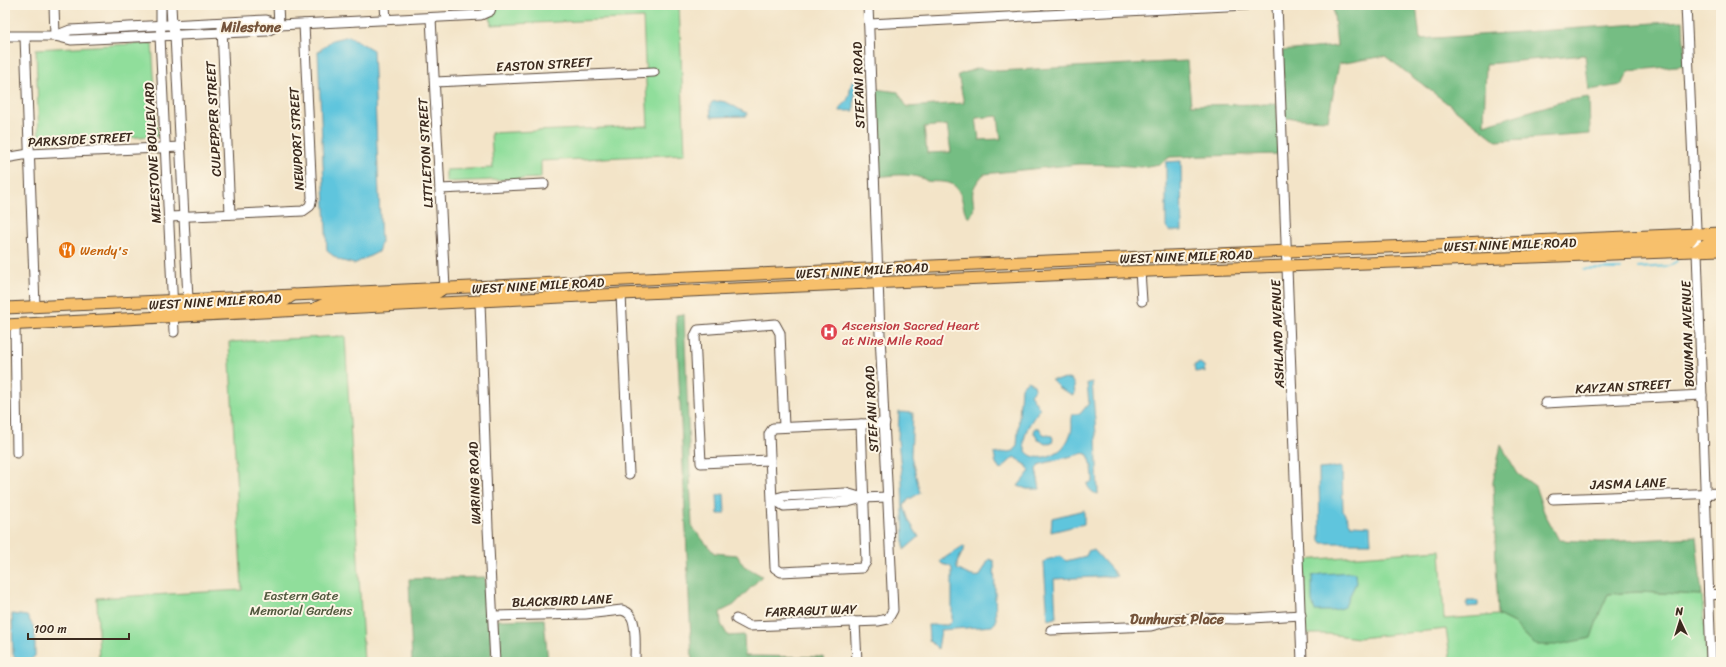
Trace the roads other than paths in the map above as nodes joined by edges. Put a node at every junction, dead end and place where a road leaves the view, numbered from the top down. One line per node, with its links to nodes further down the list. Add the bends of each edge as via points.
1 (54, 5): 22 (street)
2 (160, 5): 18 (street, MILESTONE BOULEVARD)
3 (171, 5): 16 (street)
4 (278, 5): 17 (street)
5 (385, 5): 12 (street)
6 (868, 5): 15 (street, STEFANI ROAD)
7 (1247, 5): 15 (street)
8 (1277, 5): 40 (street, ASHLAND AVENUE)
9 (1686, 5): 37 (street, BOWMAN AVENUE)
10 (491, 8): 11 (street, via 481,15)
11 (432, 18): 12 (street); 26 (street, LITTLETON STREET)
12 (386, 20): 14 (street)
13 (222, 23): 16 (street); 17 (street, via 266,20); 19 (street, CULPEPPER STREET)
14 (304, 24): 17 (street); 33 (street, NEWPORT STREET, via 312,203 303,211)
15 (869, 24): 46 (street, STEFANI ROAD)
16 (172, 25): 18 (street); 20 (street)
17 (279, 25): 19 (street, via 267,31)
18 (161, 26): 22 (street, via 70,30); 23 (street, MILESTONE BOULEVARD)
19 (222, 33): 20 (street); 33 (street, CULPEPPER STREET)
20 (174, 35): 23 (street); 28 (street)
21 (5, 36): 24 (street)
22 (55, 36): 23 (street, via 71,40); 24 (street)
23 (160, 36): 27 (street, MILESTONE BOULEVARD)
24 (25, 37): 29 (street)
25 (654, 72): 26 (street, EASTON STREET)
26 (435, 82): 32 (street, LITTLETON STREET)
27 (165, 147): 28 (street, PARKSIDE STREET); 29 (street, PARKSIDE STREET); 34 (street, MILESTONE BOULEVARD)
28 (180, 147): 35 (street)
29 (29, 154): 30 (street, PARKSIDE STREET); 57 (street)
30 (5, 158)
31 (544, 184): 32 (street)
32 (440, 189): 50 (street, LITTLETON STREET)
33 (230, 214): 35 (street, NEWPORT STREET)
34 (169, 217): 35 (street, NEWPORT STREET); 59 (street, MILESTONE BOULEVARD)
35 (183, 217): 54 (street)
36 (1721, 232): 37 (main road, WEST NINE MILE ROAD)
37 (1695, 233): 39 (main road, WEST NINE MILE ROAD); 42 (street, BOWMAN AVENUE); 43 (main road, via 1690,240 1682,243 1560,247)
38 (1721, 240): 42 (main road, via 1710,241)
39 (1437, 244): 40 (main road, WEST NINE MILE ROAD); 45 (main road, via 1413,252 1296,258)
40 (1286, 250): 44 (main road, WEST NINE MILE ROAD); 45 (street, ASHLAND AVENUE); 47 (main road, via 1281,257 1161,263)
41 (1721, 250): 42 (main road, WEST NINE MILE ROAD)
42 (1697, 251): 43 (main road, WEST NINE MILE ROAD); 63 (street, BOWMAN AVENUE)
43 (1547, 256): 45 (main road, WEST NINE MILE ROAD)
44 (1024, 262): 46 (main road, WEST NINE MILE ROAD); 49 (main road, via 1011,269 886,275)
45 (1287, 266): 47 (main road, WEST NINE MILE ROAD); 79 (street, ASHLAND AVENUE)
46 (878, 268): 48 (main road, WEST NINE MILE ROAD); 49 (street, STEFANI ROAD); 51 (main road, via 870,275 744,283)
47 (1140, 271): 49 (main road, WEST NINE MILE ROAD); 55 (street)
48 (608, 280): 50 (main road, WEST NINE MILE ROAD); 56 (main road, via 602,287 503,292 488,295)
49 (879, 283): 51 (main road, WEST NINE MILE ROAD); 65 (street, STEFANI ROAD)
50 (445, 288): 53 (main road, WEST NINE MILE ROAD); 60 (main road, via 422,297 330,301)
51 (735, 289): 52 (main road, WEST NINE MILE ROAD)
52 (621, 294): 56 (main road, WEST NINE MILE ROAD); 70 (street)
53 (293, 295): 54 (main road, WEST NINE MILE ROAD); 59 (main road, via 280,304 193,308 178,312)
54 (188, 299): 59 (main road)
55 (1142, 301)
56 (480, 302): 60 (main road, WEST NINE MILE ROAD); 80 (street, WARING ROAD)
57 (35, 306): 58 (main road, WEST NINE MILE ROAD); 59 (main road, WEST NINE MILE ROAD)
58 (5, 308)
59 (173, 309): 60 (main road, WEST NINE MILE ROAD); 61 (main road, WEST NINE MILE ROAD); 62 (street, MILESTONE BOULEVARD)
60 (311, 310)
61 (10, 325): 68 (street)
62 (174, 332)
63 (1702, 395): 64 (street, KAYZAN STREET); 71 (street, BOWMAN AVENUE)
64 (1545, 403)
65 (885, 423): 66 (street); 73 (street, STEFANI ROAD)
66 (861, 424): 67 (street); 74 (street)
67 (784, 427): 69 (street, via 773,428 769,434); 69 (street, via 780,332 775,324 698,330 695,336 701,463)
68 (17, 453)
69 (770, 460): 76 (street)
70 (630, 474)
71 (1705, 493): 72 (street, JASMA LANE); 75 (street, JASMA LANE); 77 (street, BOWMAN AVENUE)
72 (1721, 493)
73 (888, 497): 74 (street); 82 (street, STEFANI ROAD, via 893,610)
74 (863, 498): 76 (street, via 846,493 784,496); 76 (street, via 866,562 862,568 781,572 775,568)
75 (1553, 499)
76 (773, 500)
77 (1709, 594): 78 (street); 89 (street, BOWMAN AVENUE)
78 (1721, 594)
79 (1301, 615): 84 (street, via 1236,619 1193,618 1151,626); 88 (street, ASHLAND AVENUE)
80 (493, 616): 85 (street, WARING ROAD); 86 (street, BLACKBIRD LANE, via 586,614 622,610 633,618)
81 (736, 619): 83 (street, FARRAGUT WAY, via 749,626)
82 (888, 619): 83 (street, FARRAGUT WAY)
83 (855, 622): 87 (street)
84 (1051, 630)
85 (495, 662)
86 (635, 662)
87 (857, 662)
88 (1302, 662)
89 (1711, 662)

